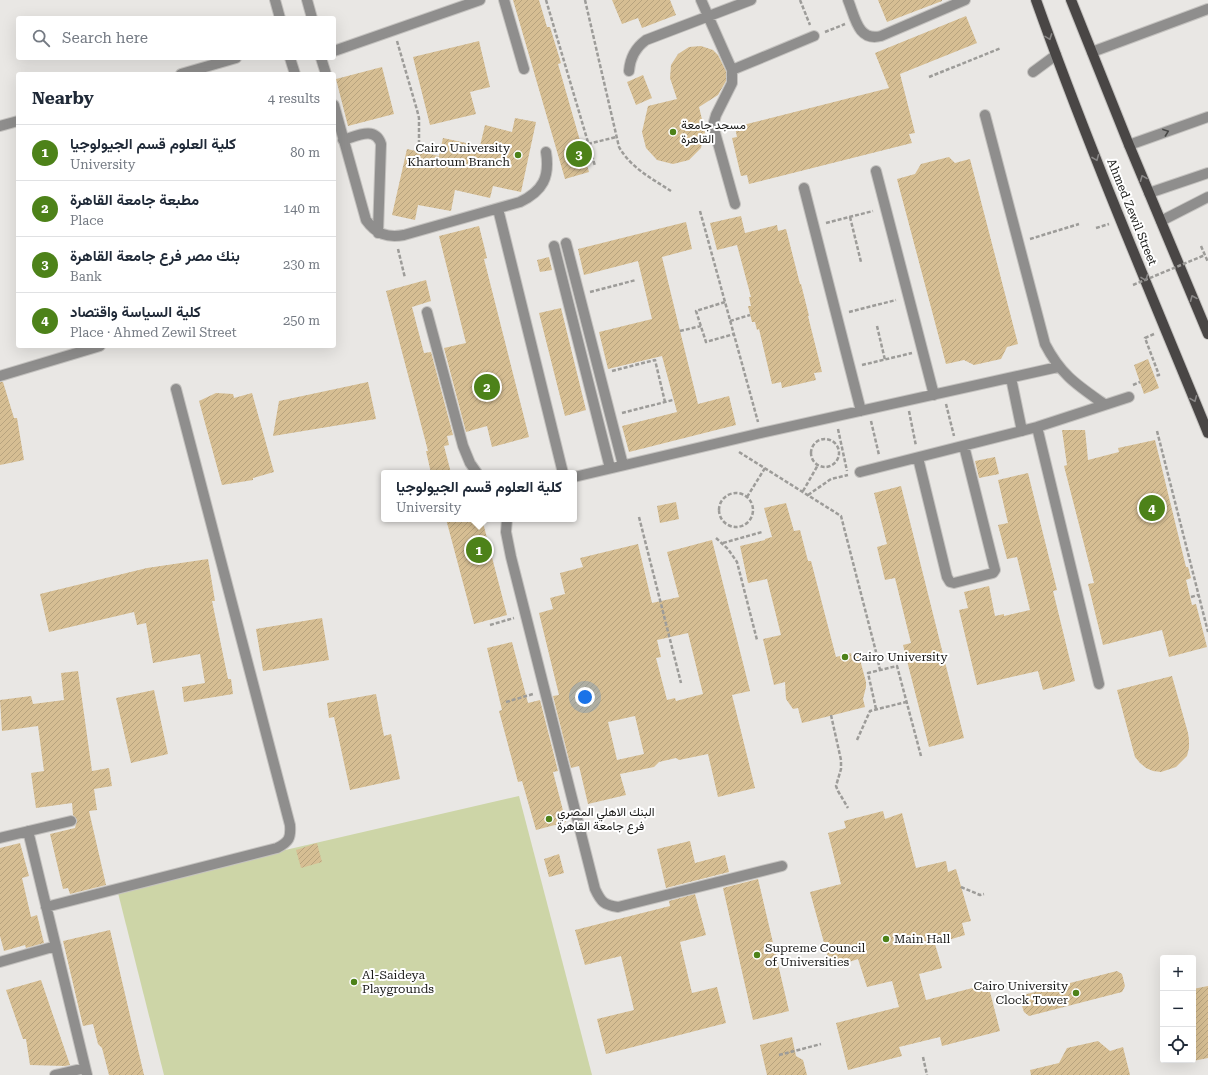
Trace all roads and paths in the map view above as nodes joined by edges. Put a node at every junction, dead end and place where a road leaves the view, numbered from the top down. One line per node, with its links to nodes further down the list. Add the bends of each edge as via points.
1 (275, 0): 15 (street)
2 (307, 0): 16 (street)
3 (480, 0): 19 (street)
4 (504, 0): 28 (street)
5 (546, 0): 44 (path)
6 (585, 0): 41 (path)
7 (701, 0): 17 (street)
8 (751, 0): 17 (street)
9 (800, 0): 20 (path)
10 (848, 0): 18 (street)
11 (965, 0): 18 (street, via 875,38 863,33)
12 (1036, 0): 24 (main road, Ahmed Zewil Street, one-way to 24)
13 (1071, 0): 23 (main road, Ahmed Zewil Street)
14 (1208, 8): 23 (street)
15 (279, 16)
16 (311, 16)
17 (708, 16): 29 (street); 30 (street, via 646,40 635,51)
18 (856, 19): 20 (path)
19 (394, 31): 22 (street); 43 (path, via 419,118)
20 (814, 36): 29 (street)
21 (1001, 48): 35 (path)
22 (336, 50)
23 (1092, 52): 45 (main road, Ahmed Zewil Street)
24 (1056, 55): 34 (street); 111 (main road, Ahmed Zewil Street, one-way to 111)
25 (229, 60): 31 (street)
26 (291, 60): 32 (street)
27 (322, 60): 33 (street)
28 (524, 69)
29 (732, 70): 54 (street, via 732,83 716,115 714,130)
30 (629, 71)
31 (188, 72)
32 (294, 72)
33 (325, 72)
34 (1033, 72)
35 (929, 77)
36 (336, 112): 42 (street)
37 (985, 115): 65 (street)
38 (1208, 117): 45 (street, one-way to 38)
39 (16, 122): 40 (street)
40 (0, 126)
41 (616, 137): 44 (path); 51 (path, via 621,151 631,164)
42 (344, 140): 62 (street, via 366,220); 62 (street, via 368,133 376,135 381,144)
43 (419, 142)
44 (588, 144): 47 (path)
45 (1130, 145): 52 (main road, Ahmed Zewil Street, one-way to 45)
46 (546, 152): 56 (street, via 546,177 540,188 532,197)
47 (595, 166)
48 (876, 171): 55 (street)
49 (1208, 174): 52 (street)
50 (804, 188): 61 (street)
51 (671, 191)
52 (1150, 193): 59 (main road, Ahmed Zewil Street)
53 (1208, 197): 59 (street)
54 (735, 204)
55 (885, 208): 58 (path); 75 (street)
56 (498, 209): 63 (street); 121 (street)
57 (700, 211): 76 (path)
58 (850, 217): 61 (path); 69 (path)
59 (1161, 221): 85 (main road, Ahmed Zewil Street, one-way to 59)
60 (1079, 224): 65 (path)
61 (814, 226): 78 (street)
62 (378, 233): 63 (street)
63 (395, 237): 71 (path)
64 (566, 243): 74 (street)
65 (1018, 243): 90 (street, via 1040,331)
66 (554, 246): 118 (street)
67 (1201, 246): 68 (path)
68 (1205, 255): 70 (path); 73 (path, bridge)
69 (861, 262)
70 (1208, 262)
71 (405, 278)
72 (636, 280): 74 (path)
73 (1133, 285)
74 (580, 295): 92 (street)
75 (908, 297): 78 (path); 88 (street)
76 (725, 302): 80 (path); 81 (path, via 696,311)
77 (427, 312): 120 (street, via 462,446)
78 (836, 315): 91 (street)
79 (750, 316): 80 (path)
80 (730, 321): 84 (path)
81 (701, 326): 83 (path); 84 (path, via 706,342)
82 (878, 326): 89 (path)
83 (680, 331)
84 (734, 334): 110 (path)
85 (1208, 334)
86 (1145, 338): 94 (path, via 1159,375)
87 (93, 348): 93 (street)
88 (922, 350): 89 (path); 98 (street)
89 (885, 360): 91 (path)
90 (1058, 367): 95 (street); 103 (street)
91 (850, 368): 104 (street)
92 (600, 374): 102 (path, via 655,360); 105 (street)
93 (0, 376)
94 (1155, 376)
95 (1011, 378): 97 (street); 108 (street)
96 (176, 389): 158 (street, via 291,835 286,843 277,848)
97 (944, 393): 98 (street); 113 (path)
98 (934, 395): 101 (street)
99 (1130, 397): 103 (street)
100 (673, 400): 102 (path)
101 (906, 401): 104 (street); 114 (path)
102 (665, 402): 105 (path)
103 (1104, 404): 107 (street)
104 (865, 410): 106 (street); 117 (path)
105 (610, 416): 115 (street)
106 (836, 417): 110 (street); 123 (path)
107 (1037, 427): 108 (street); 143 (street)
108 (1022, 431): 113 (street)
109 (1157, 431): 133 (path)
110 (761, 433): 112 (street)
111 (1208, 433)
112 (723, 442): 115 (street); 119 (path)
113 (960, 447): 114 (street); 114 (street, via 995,570 993,573 950,582)
114 (918, 458): 117 (street)
115 (623, 465): 118 (street)
116 (818, 465): 116 (path, via 828,467 837,461 839,450 833,442 822,440 814,446 812,456); 125 (path)
117 (882, 467): 122 (street)
118 (610, 468): 124 (street)
119 (765, 468): 125 (path); 127 (path)
120 (475, 470)
121 (562, 470)
122 (860, 472): 123 (path)
123 (848, 475): 126 (path, via 831,479)
124 (577, 476)
125 (802, 492): 126 (path)
126 (808, 495): 139 (path, via 841,516)
127 (747, 497): 127 (path, via 737,493 722,501 720,512 725,523 736,527 742,526 751,518 753,507)
128 (639, 517): 142 (path)
129 (506, 522): 135 (street, via 506,532)
130 (762, 532): 132 (path)
131 (716, 538): 132 (path)
132 (723, 543): 138 (path, via 737,562)
133 (1198, 595): 134 (path); 137 (path)
134 (1190, 597)
135 (526, 615): 136 (path); 144 (street)
136 (490, 625)
137 (1208, 632)
138 (757, 640)
139 (876, 652)
140 (878, 661): 141 (path)
141 (880, 670): 146 (path, via 897,666); 147 (path, via 868,673)
142 (681, 683)
143 (1099, 684)
144 (545, 690): 145 (path); 155 (street, via 595,889 599,899 607,905 623,906)
145 (506, 702)
146 (906, 702): 147 (path); 150 (path)
147 (876, 709): 149 (path, via 870,711)
148 (831, 715): 151 (path, via 841,760 836,786)
149 (857, 740)
150 (921, 756)
151 (848, 808)
152 (71, 821): 153 (street)
153 (28, 831): 154 (street); 158 (street)
154 (0, 838)
155 (782, 866)
156 (961, 887): 157 (path, via 980,895)
157 (984, 894)
158 (46, 907): 159 (street)
159 (56, 946): 160 (street); 164 (street)
160 (0, 962)
161 (821, 1044): 162 (path)
162 (779, 1054)
163 (923, 1057): 166 (path)
164 (84, 1072): 165 (street)
165 (55, 1075)
166 (927, 1075)

